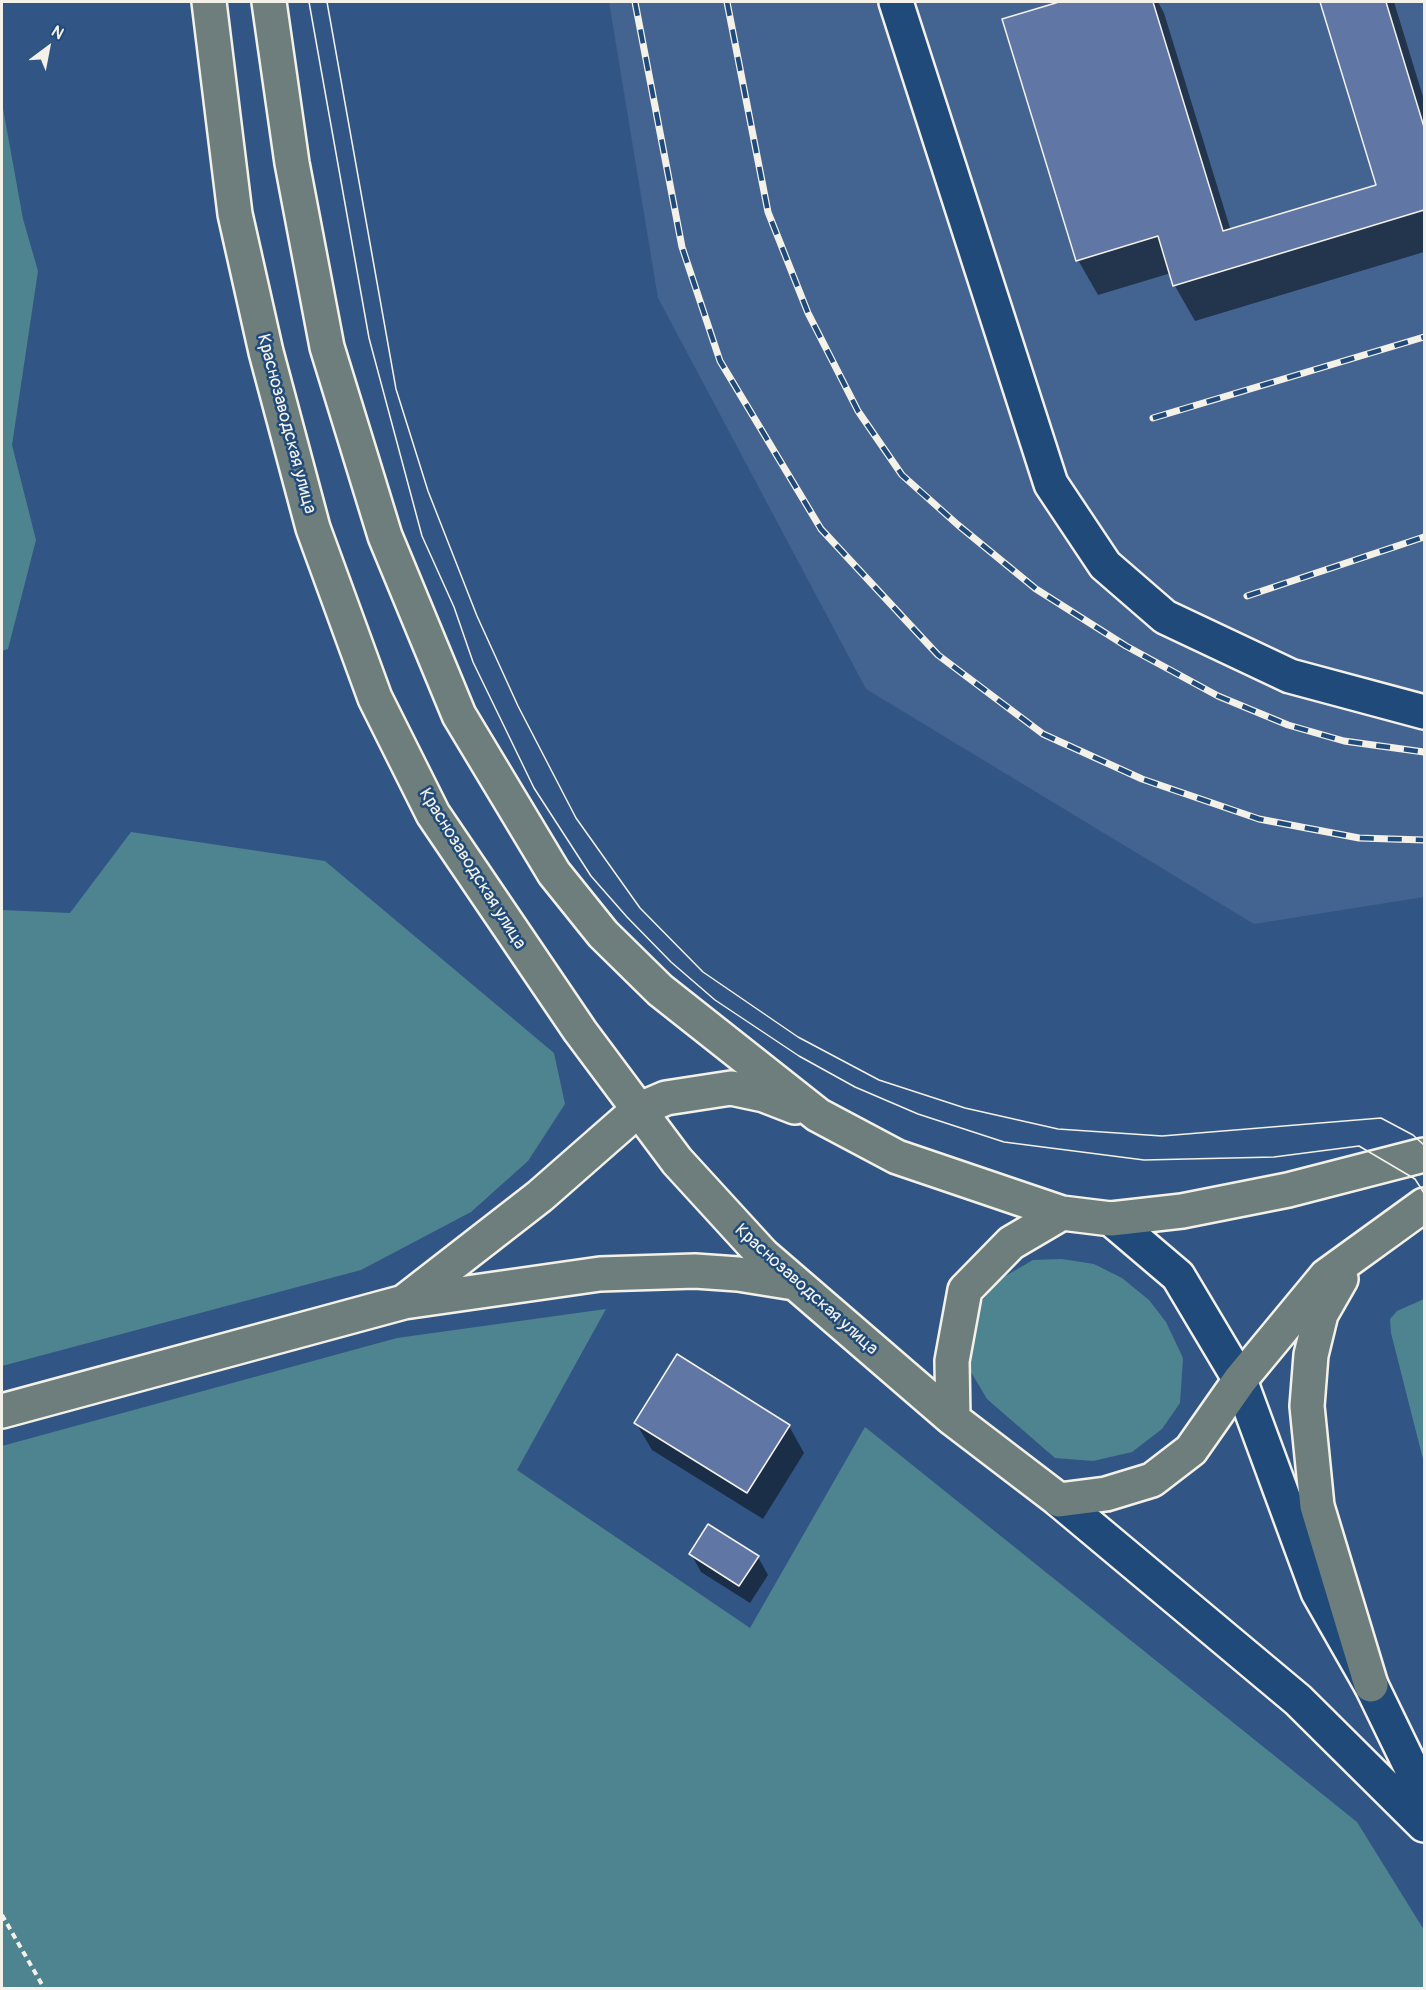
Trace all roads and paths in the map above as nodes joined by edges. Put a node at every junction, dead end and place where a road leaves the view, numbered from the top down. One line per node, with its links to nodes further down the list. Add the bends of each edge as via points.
1 (210, 2): 5 (main road, Краснозаводская улица, via 235,214 266,352 313,528 375,698 433,814 516,940)
2 (269, 2): 6 (main road, via 292,163 327,347 385,536 459,715 554,873 603,934 660,990)
3 (896, 2): 4 (street, via 1050,484 1106,565 1165,617 1290,676)
4 (1425, 712)
5 (638, 1110): 6 (main road, via 666,1098 731,1088 764,1095); 12 (main road, Краснозаводская улица, via 712,1202); 13 (main road, via 540,1196)
6 (818, 1115): 9 (main road, via 897,1157)
7 (1425, 1155): 10 (main road, via 1276,1192 1182,1211)
8 (1425, 1205): 11 (main road)
9 (1062, 1213): 10 (main road); 16 (main road, via 1011,1243 965,1290 952,1361)
10 (1111, 1219): 14 (street, via 1178,1276)
11 (1353, 1256): 14 (main road, via 1326,1276); 18 (main road, via 1321,1314 1311,1355 1307,1406 1317,1506)
12 (794, 1283): 13 (main road, via 695,1271 600,1274); 16 (main road, Краснозаводская улица)
13 (404, 1302): 15 (main road)
14 (1240, 1380): 17 (main road, via 1191,1450 1152,1480 1106,1494); 18 (street, via 1318,1592)
15 (2, 1411)
16 (953, 1419): 17 (main road, Краснозаводская улица)
17 (1059, 1500): 20 (street, via 1298,1700)
18 (1371, 1685): 19 (street)
19 (1425, 1794)
20 (1425, 1825)
21 (2, 1915): 22 (path)
22 (44, 1989)

